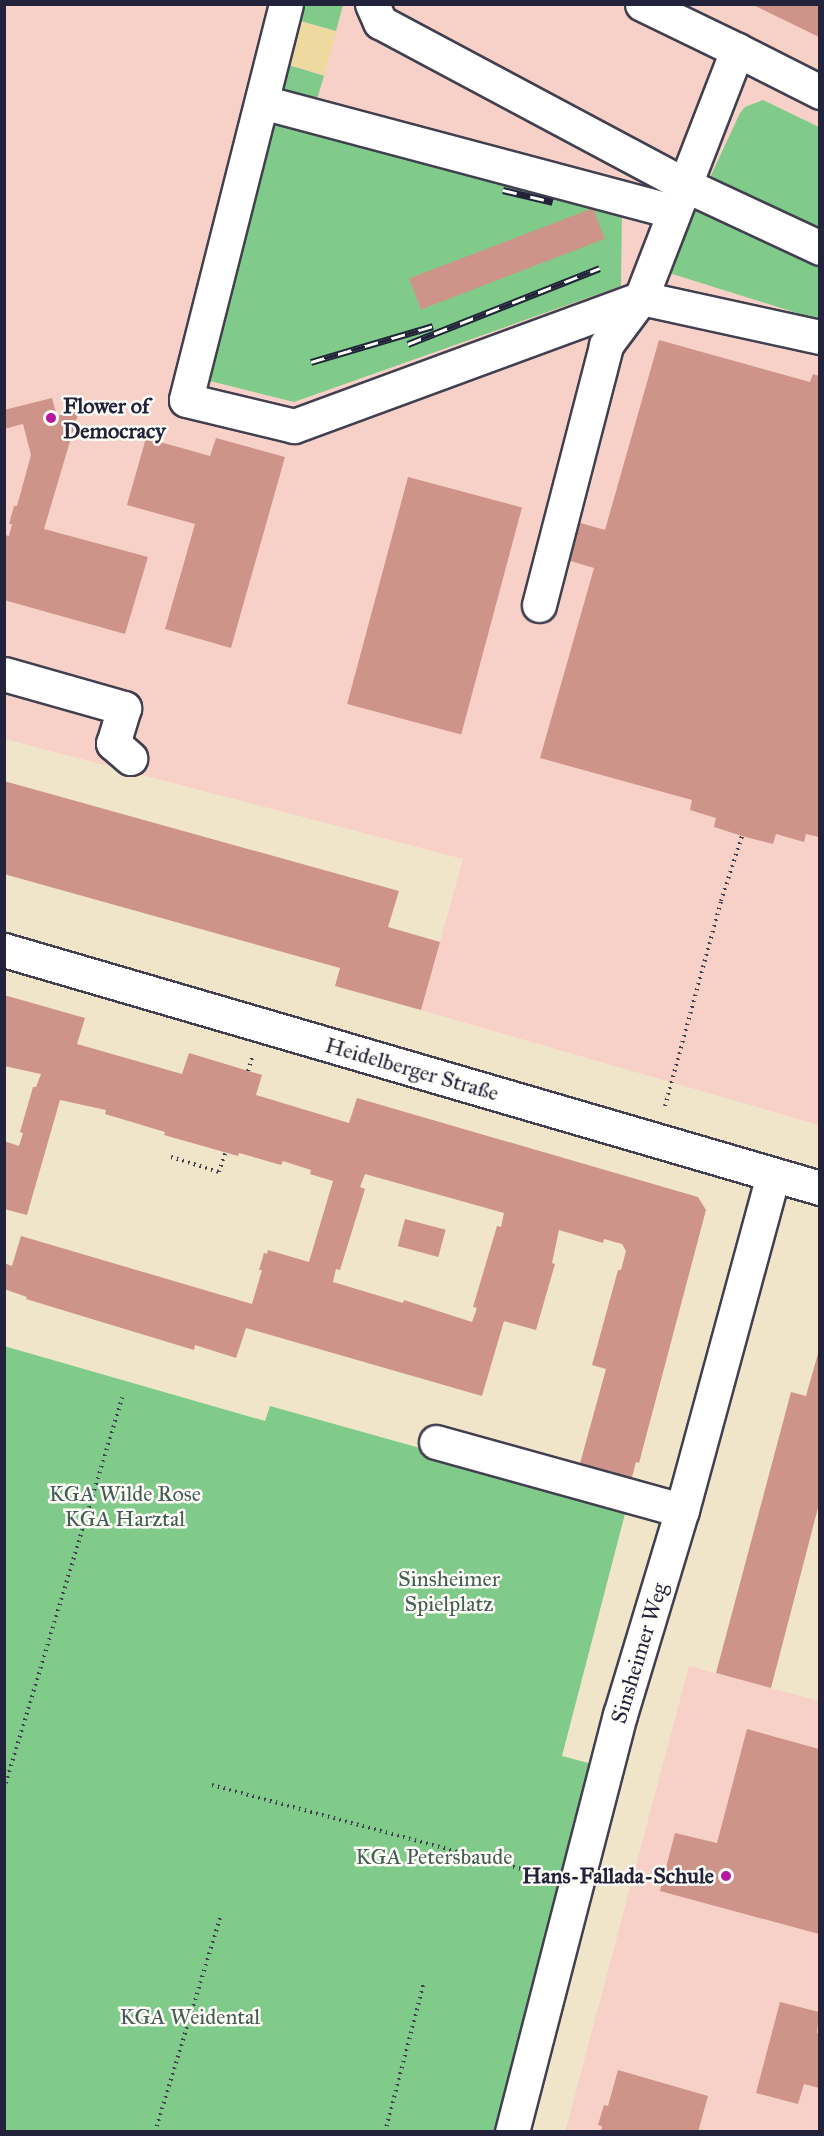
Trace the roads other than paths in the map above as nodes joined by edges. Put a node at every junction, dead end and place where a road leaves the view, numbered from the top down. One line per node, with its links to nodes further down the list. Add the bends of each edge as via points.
1 (286, 4): 6 (street)
2 (372, 4): 7 (street, via 380,22)
3 (642, 4): 4 (street)
4 (737, 50): 5 (street); 7 (street)
5 (819, 92)
6 (262, 102): 7 (street); 9 (street, via 186,400 294,426)
7 (678, 198): 8 (street); 9 (street)
8 (819, 248)
9 (641, 298): 10 (street); 11 (street, via 606,345)
10 (819, 337)
11 (539, 605)
12 (4, 674): 13 (street, via 124,708 113,742)
13 (130, 758)
14 (4, 950): 15 (street, Heidelberger Straße)
15 (773, 1175): 16 (street, Heidelberger Straße); 18 (street, Sinsheimer Weg)
16 (819, 1188)
17 (436, 1442): 18 (street)
18 (682, 1510): 19 (street, Sinsheimer Weg, via 620,1715)
19 (512, 2132)

